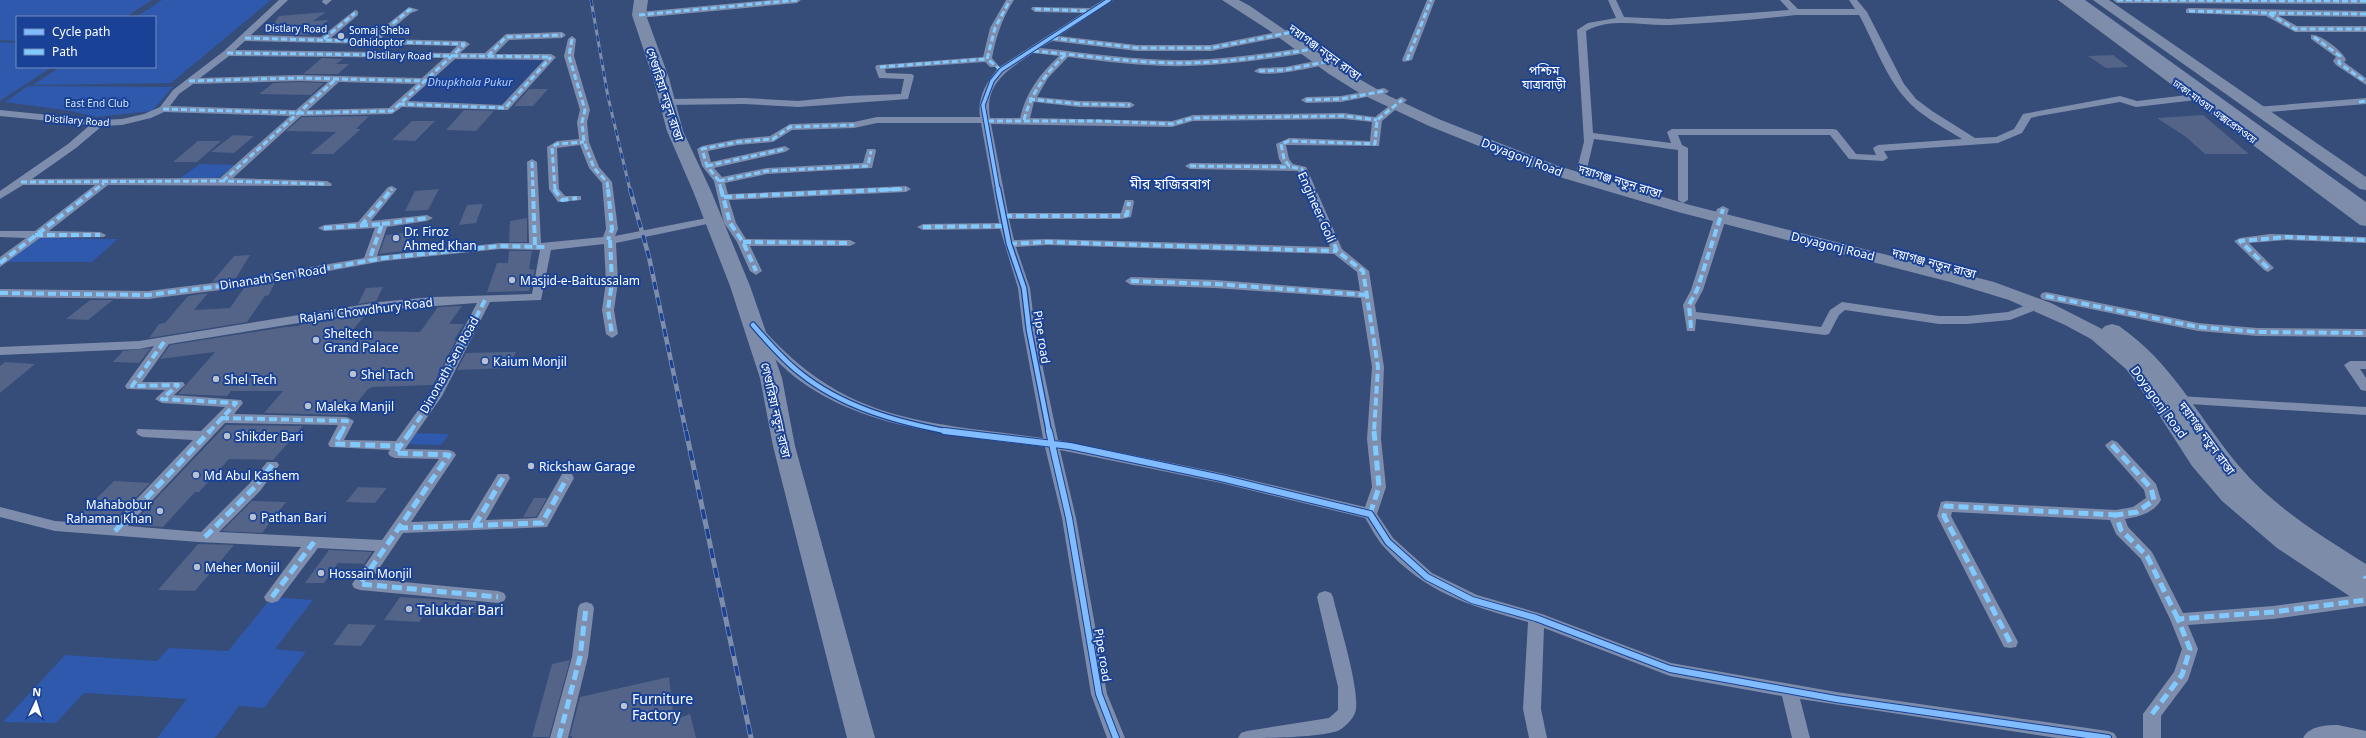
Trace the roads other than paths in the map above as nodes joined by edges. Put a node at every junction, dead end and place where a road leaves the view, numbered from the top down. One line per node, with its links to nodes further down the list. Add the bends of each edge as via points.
1 (284, 0): 31 (street)
2 (797, 0): 17 (street)
3 (1010, 0): 44 (street, via 1000,13 991,35)
4 (1110, 0): 20 (street, Pipe road)
5 (1229, 0): 29 (main road, Doyagonj Road)
6 (1248, 0): 29 (main road, দয়াগঞ্জ নতুন রাস্তা)
7 (1431, 0): 45 (street)
8 (1612, 0): 27 (street)
9 (1784, 0): 22 (street, via 1796,12)
10 (1853, 0): 23 (street)
11 (2065, 0): 53 (main road, ঢাকা-মাওয়া এক্সপ্রেসওয়ে)
12 (2076, 0): 79 (highway)
13 (2088, 0): 79 (highway)
14 (2100, 0): 61 (main road)
15 (2117, 0): 16 (street)
16 (2366, 1)
17 (640, 8): 57 (main road, গেণ্ডারিয়া নতুন রাস্তা)
18 (1035, 9): 20 (street)
19 (416, 10): 36 (street, Distilary Road, via 409,10)
20 (1092, 11): 32 (street, Pipe road)
21 (2189, 11): 25 (street)
22 (1792, 12): 23 (street); 27 (street, via 1666,22)
23 (1863, 12): 70 (street, via 1881,54 1908,97)
24 (355, 13): 34 (street)
25 (2268, 13): 26 (street); 28 (street, via 2296,29)
26 (2366, 14)
27 (1621, 20): 68 (street, via 1597,23 1581,30)
28 (2366, 29)
29 (1291, 33): 32 (street, via 1211,48 1137,48); 43 (main road, Doyagonj Road)
30 (562, 35): 42 (street, via 506,37)
31 (245, 38): 34 (street, Distlary Road); 39 (street)
32 (1052, 38): 38 (street, Pipe road)
33 (2314, 38): 51 (street, via 2340,56 2342,60 2338,61 2339,63)
34 (324, 39): 36 (street, Distlary Road)
35 (572, 39): 69 (street, via 569,56 584,110)
36 (372, 40): 37 (street, Distlary Road)
37 (465, 44): 41 (street, Distilary Road)
38 (1029, 50): 40 (street); 46 (street, Pipe road)
39 (228, 53): 41 (street, Distilary Road); 49 (street)
40 (1066, 54): 43 (street, via 1100,59 1188,63); 54 (street, via 1042,78)
41 (451, 56): 42 (street, Distilary Road); 50 (street, Distilary Road)
42 (488, 56): 58 (street, Distilary Road, via 551,57 505,108)
43 (1320, 56): 47 (street, via 1285,70); 52 (main road, Doyagonj Road)
44 (987, 59): 46 (street); 57 (street, via 880,67 882,76 909,76 905,97 798,104 744,101)
45 (1407, 60)
46 (1001, 70): 66 (street, Pipe road, via 992,81 983,104)
47 (1259, 71)
48 (336, 79): 49 (street); 50 (street); 63 (street)
49 (189, 81): 60 (street, via 176,92)
50 (426, 81): 58 (street, Distilary Road)
51 (2366, 82)
52 (1388, 97): 55 (street); 65 (street); 78 (main road, দয়াগঞ্জ নতুন রাস্তা); 95 (main road, Doyagonj Road, via 1572,176 1646,199)
53 (2196, 97): 70 (street, via 2136,104 2120,99 2038,113 2027,116 2018,131 1998,140); 99 (main road, ঢাকা-মাওয়া এক্সপ্রেসওয়ে)
54 (1029, 99): 59 (street, via 1079,104); 64 (street)
55 (1306, 100)
56 (2366, 101): 61 (street)
57 (667, 102): 97 (main road, গেণ্ডারিয়া নতুন রাস্তা, via 674,131 702,190)
58 (399, 104): 63 (street, via 392,111)
59 (1130, 105)
60 (163, 109): 63 (street); 67 (street, Distilary Road, via 122,122)
61 (2256, 110): 85 (main road)
62 (0, 113): 67 (street, Distilary Road)
63 (299, 113): 80 (street)
64 (1024, 120): 65 (street, via 1172,124 1193,118 1344,116); 66 (street)
65 (1376, 120): 77 (street, Engineer Goli, via 1375,144 1283,142 1280,144 1284,159)
66 (988, 121): 75 (street, via 877,120 854,125 790,127 773,139 702,149); 98 (street, Pipe road)
67 (99, 123): 82 (street, via 72,146)
68 (1589, 135): 71 (street); 78 (street)
69 (584, 142): 90 (street, via 557,144 552,147 556,194 562,200); 107 (street, via 594,168 607,182 612,229)
70 (1973, 142): 71 (street, via 1878,148 1884,158 1853,158 1833,132 1672,132)
71 (1678, 147): 92 (street, via 1683,148)
72 (784, 149): 75 (street)
73 (872, 151): 81 (street, via 868,166 767,172)
74 (532, 162): 112 (street)
75 (707, 166): 81 (street)
76 (1190, 166): 77 (street)
77 (1290, 167): 113 (street, Engineer Goli, via 1302,169)
78 (1582, 169): 92 (main road, দয়াগঞ্জ নতুন রাস্তা)
79 (2318, 170): 91 (highway); 94 (highway)
80 (223, 181): 83 (street); 84 (street)
81 (719, 181): 89 (street)
82 (21, 182): 83 (street); 88 (street)
83 (104, 183): 106 (street)
84 (327, 184)
85 (2366, 185)
86 (392, 189): 101 (street)
87 (906, 189): 89 (street)
88 (0, 196)
89 (724, 197): 109 (street, via 730,223)
90 (577, 198)
91 (2366, 198)
92 (1684, 200): 95 (main road, দয়াগঞ্জ নতুন রাস্তা)
93 (1129, 202): 98 (street, via 1128,215 1079,215)
94 (2366, 211)
95 (1721, 213): 122 (main road, Doyagonj Road); 123 (street, via 1697,290 1689,305)
96 (427, 218): 100 (street)
97 (712, 220): 107 (street); 124 (main road, গেণ্ডারিয়া নতুন রাস্তা, via 740,286)
98 (1004, 221): 102 (street); 111 (street, Pipe road)
99 (2366, 221)
100 (382, 224): 101 (street); 114 (street)
101 (362, 226): 103 (street)
102 (923, 226)
103 (324, 228)
104 (0, 234): 106 (street)
105 (100, 234): 106 (street)
106 (35, 235): 115 (street)
107 (609, 240): 112 (street); 127 (street, via 612,282 608,310)
108 (2366, 240): 116 (street, via 2251,238 2240,241)
109 (743, 242): 110 (street); 117 (street)
110 (850, 243)
111 (1009, 244): 113 (street, via 1047,242); 137 (street, Pipe road, via 1024,288 1029,330)
112 (540, 247): 114 (street, Dinanath Sen Road, via 500,246); 121 (street, Rajani Chowdhury Road, via 537,297)
113 (1336, 251): 120 (street, Engineer Goli, via 1362,271)
114 (368, 261): 119 (street, Dinanath Sen Road, via 229,286 148,295)
115 (0, 263)
116 (2268, 268)
117 (756, 271)
118 (1131, 281): 120 (street)
119 (0, 293)
120 (1367, 295): 144 (street, Engineer Goli, via 1378,366 1374,439 1379,487)
121 (485, 300): 128 (street, Rajani Chowdhury Road, via 379,306); 139 (street, Dinonath Sen Road, via 435,396)
122 (2041, 301): 123 (street, via 2010,316 1966,320 1939,320 1842,306 1834,313 1825,331); 126 (street, via 2198,327 2257,332); 132 (main road, দয়াগঞ্জ নতুন রাস্তা, via 2114,331 2137,348 2160,373); 152 (main road, Doyagonj Road, via 2110,343 2146,381 2199,460 2237,503 2281,539)
123 (1690, 315): 125 (street)
124 (753, 325): 137 (street, via 782,358 801,374 824,390 866,409 934,429); 163 (main road, গেণ্ডারিয়া নতুন রাস্তা, via 771,378 784,446)
125 (1691, 328)
126 (2366, 333)
127 (612, 334)
128 (164, 342): 129 (street, Rajani Chowdhury Road); 134 (street, via 132,386 178,385 162,399 236,403)
129 (0, 351)
130 (2366, 365): 131 (street, via 2350,365)
131 (2366, 387)
132 (2179, 400): 133 (street); 152 (main road, দয়াগঞ্জ নতুন রাস্তা, via 2231,472 2256,498 2291,527)
133 (2366, 411)
134 (221, 418): 136 (street); 139 (street, via 348,421 335,444)
135 (143, 432): 136 (street)
136 (204, 436): 148 (street)
137 (1051, 442): 144 (street, via 1213,475); 164 (street, Pipe road, via 1070,518 1099,694)
138 (2112, 445): 145 (street, via 2151,488 2154,500 2137,512)
139 (400, 446): 147 (street, via 395,453 449,455)
140 (272, 466): 149 (street)
141 (503, 478): 146 (street)
142 (566, 478): 146 (street, via 542,523)
143 (0, 512): 148 (street, via 55,526)
144 (1370, 514): 158 (street, via 1388,542 1427,577 1472,600)
145 (2116, 515): 159 (street, via 2121,530 2147,556); 160 (street, via 1946,506 1944,516)
146 (476, 525): 147 (street)
147 (398, 528): 151 (street)
148 (115, 531): 149 (street)
149 (206, 537): 150 (street)
150 (314, 542): 151 (street); 155 (street)
151 (386, 546): 153 (street, via 360,584)
152 (2366, 581)
153 (498, 597)
154 (1325, 597): 165 (street, via 1346,687 1347,712 1334,725)
155 (272, 598)
156 (2366, 600): 159 (street, via 2249,616)
157 (586, 608): 162 (street, via 580,658)
158 (1536, 618): 161 (street, via 1670,669); 166 (street, via 1532,709)
159 (2178, 619): 169 (street, via 2190,649 2182,675 2152,714)
160 (2010, 642)
161 (1789, 690): 167 (street); 168 (street)
162 (559, 738)
163 (862, 738)
164 (1116, 738)
165 (1247, 738)
166 (1538, 738)
167 (1801, 738)
168 (2108, 738)
169 (2152, 738)
170 (2312, 738): 171 (street, via 2331,732 2355,734)
171 (2365, 738)

